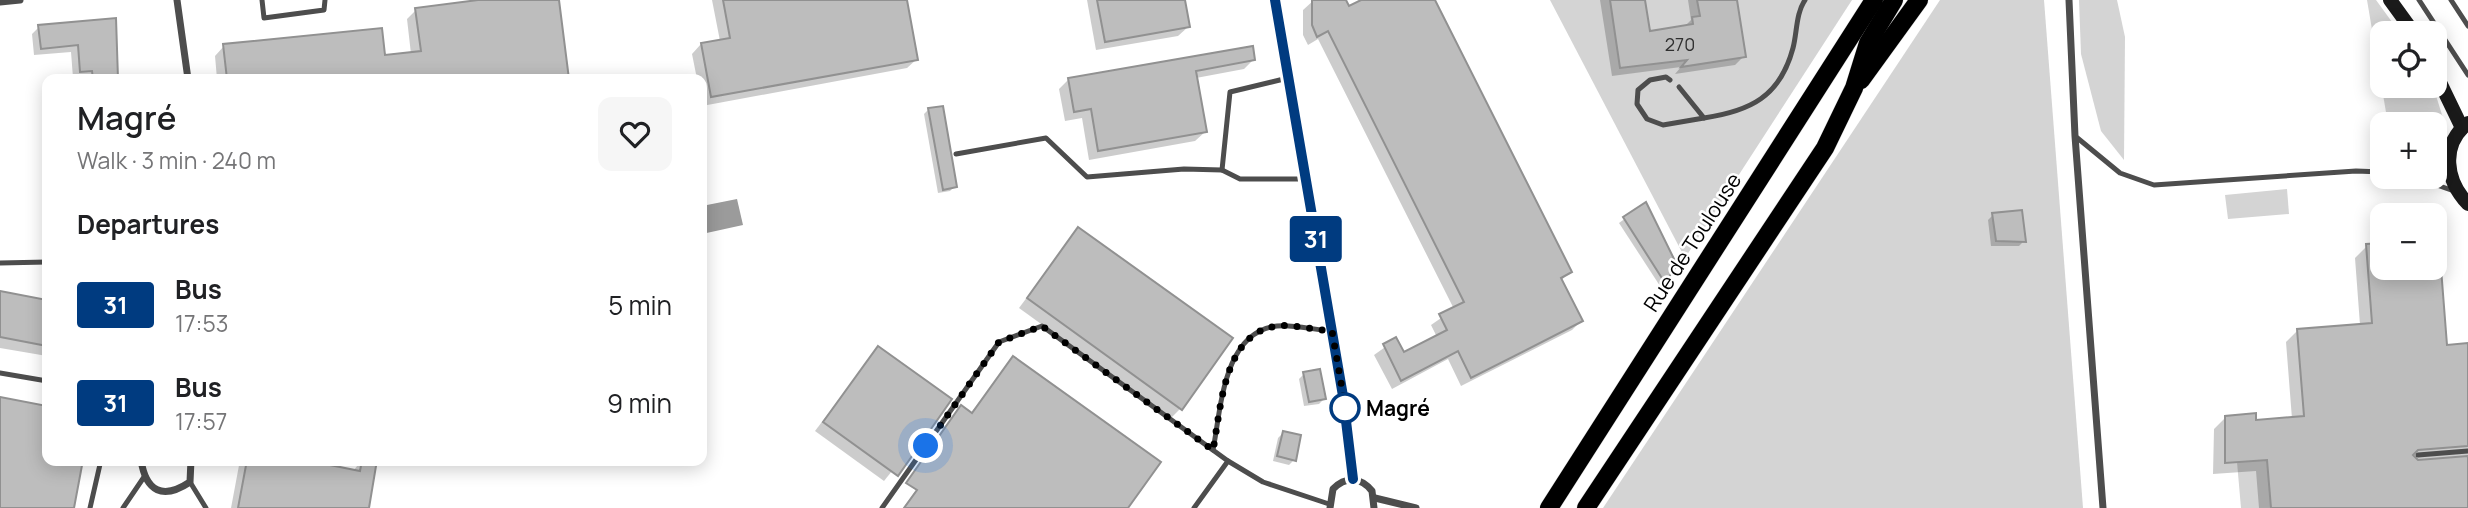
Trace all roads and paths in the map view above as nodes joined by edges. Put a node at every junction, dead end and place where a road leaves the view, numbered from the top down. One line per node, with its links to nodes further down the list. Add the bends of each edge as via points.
1 (20, 0): 14 (street)
2 (177, 0): 17 (street)
3 (262, 0): 4 (lane, via 264,18 324,10)
4 (325, 0)
5 (1275, 0): 19 (street)
6 (1805, 0): 24 (lane, via 1793,51 1779,82 1763,100)
7 (1874, 0): 59 (main road, Rue de Toulouse)
8 (1894, 0): 22 (main road, via 1868,43)
9 (1919, 0): 22 (main road)
10 (2068, 0): 26 (street)
11 (2390, 0): 15 (street)
12 (2419, 0): 18 (lane)
13 (2451, 0): 16 (lane)
14 (0, 2)
15 (2405, 21)
16 (2468, 26)
17 (187, 74)
18 (2468, 75)
19 (1288, 78): 29 (lane, via 1230,92); 31 (street)
20 (1670, 80): 24 (lane, via 1650,80 1638,90 1637,104 1647,120 1663,125)
21 (1679, 87): 24 (lane)
22 (1854, 88): 60 (main road, via 1825,148)
23 (2447, 93): 25 (street)
24 (1704, 118)
25 (2465, 125): 27 (street)
26 (2075, 136): 30 (lane, via 2120,173 2154,185); 61 (street)
27 (2449, 150): 33 (street, via 2448,172)
28 (956, 154): 29 (lane, via 1046,138 1087,177)
29 (1222, 170): 31 (lane, via 1240,179)
30 (2370, 172)
31 (1306, 179): 37 (street)
32 (2447, 188): 33 (lane)
33 (2456, 191): 34 (street)
34 (2468, 204)
35 (42, 262): 36 (lane)
36 (0, 263)
37 (1332, 331): 40 (lane, via 1276,326 1244,343 1231,362); 48 (street)
38 (0, 373): 39 (lane)
39 (42, 380)
40 (1213, 450): 43 (lane); 55 (lane, via 1042,326 999,342)
41 (2468, 451): 42 (lane)
42 (2418, 455)
43 (1228, 461): 51 (lane, via 1263,482); 56 (lane)
44 (100, 466): 52 (lane)
45 (142, 466): 47 (street)
46 (192, 466): 49 (street)
47 (144, 477): 49 (street, via 164,493); 53 (lane)
48 (1353, 479): 50 (street, via 1367,485); 51 (street, via 1338,483)
49 (190, 482): 54 (lane)
50 (1375, 498): 57 (street); 58 (street)
51 (1329, 506)
52 (90, 508)
53 (123, 508)
54 (206, 508)
55 (882, 508)
56 (1194, 508)
57 (1374, 508)
58 (1416, 508)
59 (1549, 508)
60 (1586, 508)
61 (2103, 508)

